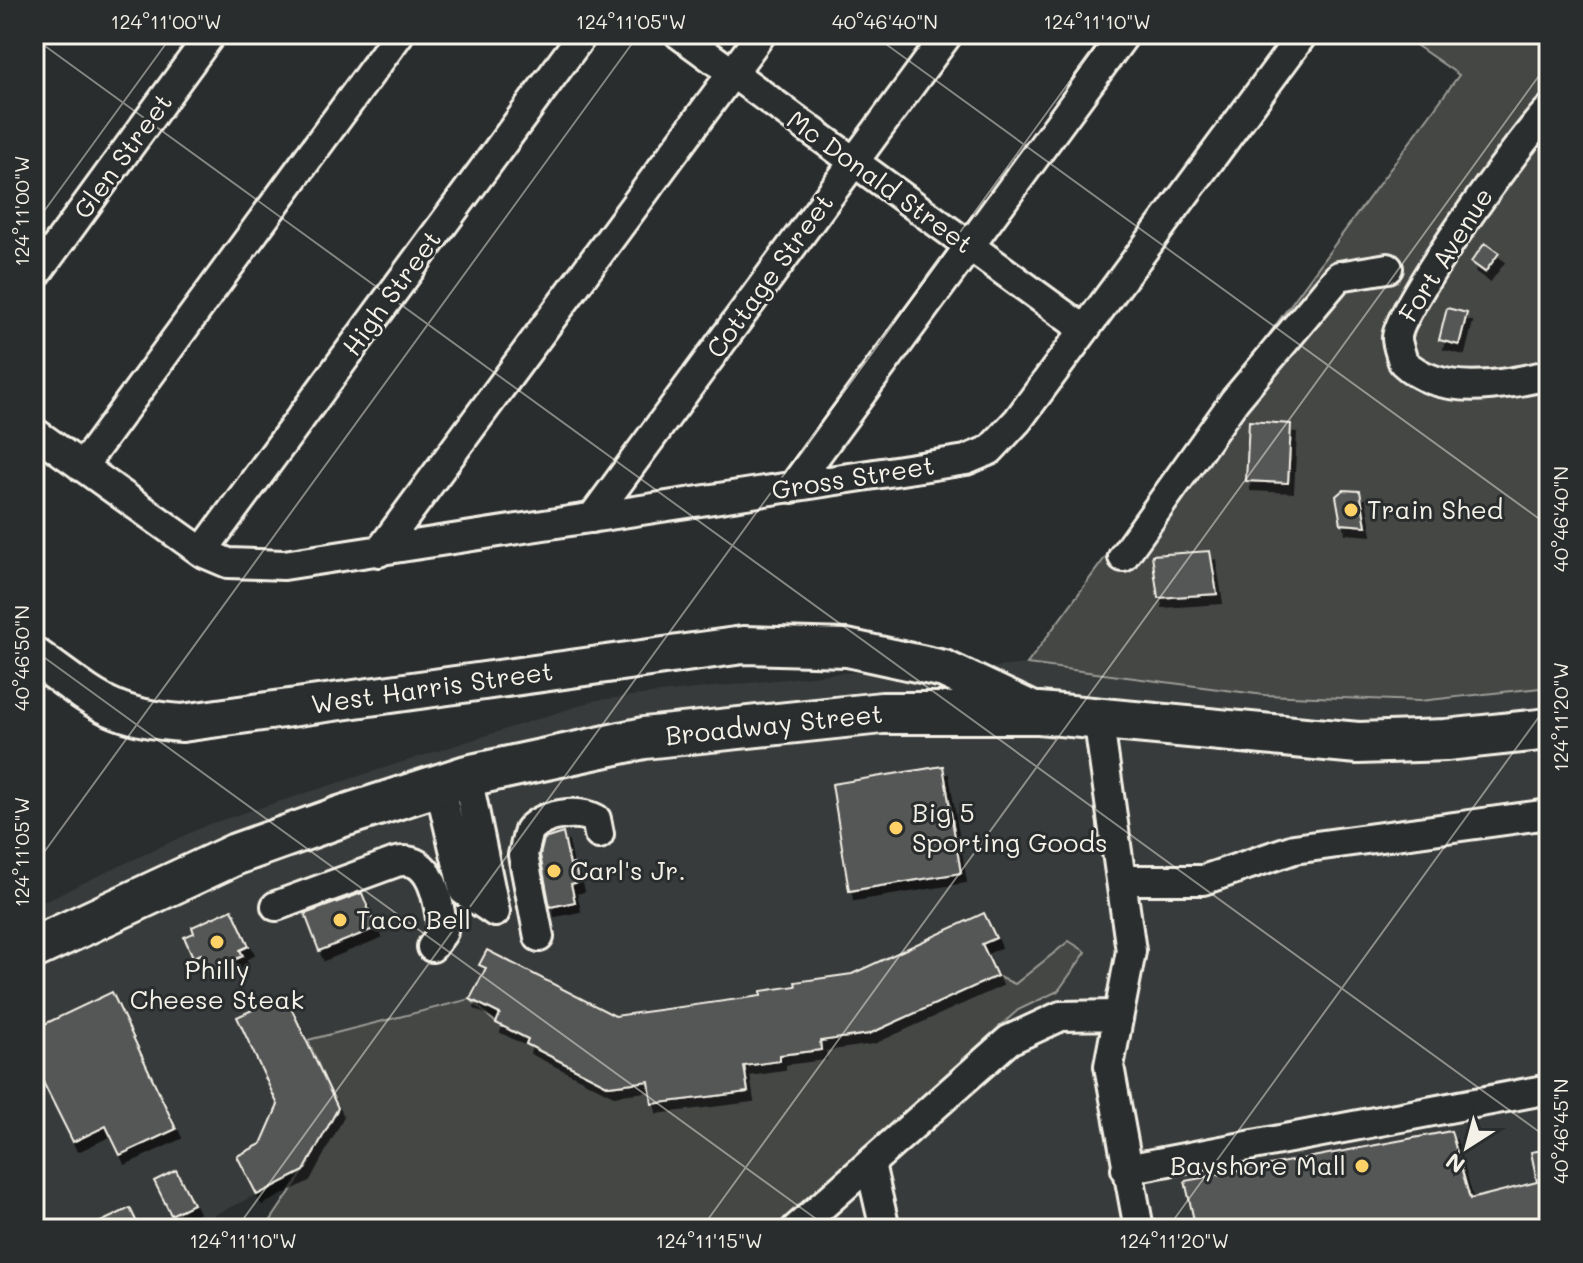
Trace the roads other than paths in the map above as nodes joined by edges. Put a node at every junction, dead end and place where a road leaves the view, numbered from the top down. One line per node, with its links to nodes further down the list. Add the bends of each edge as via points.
1 (211, 34): 14 (street, Glen Street)
2 (399, 34): 18 (street)
3 (583, 34): 21 (street, High Street)
4 (679, 34): 9 (street, Mc Donald Street)
5 (761, 34): 9 (street)
6 (948, 34): 11 (street, Cottage Street)
7 (1125, 34): 12 (street)
8 (1303, 34): 15 (street, Gross Street)
9 (731, 73): 11 (street, Mc Donald Street); 22 (street)
10 (1549, 110): 16 (street, Fort Avenue, via 1482,196 1404,313 1397,337 1403,362 1430,380 1467,387)
11 (853, 162): 12 (street, Mc Donald Street); 20 (street, Cottage Street)
12 (970, 247): 15 (street, Mc Donald Street); 19 (street)
13 (1388, 268): 23 (street, via 1339,276 1235,400)
14 (34, 277)
15 (1082, 328): 19 (street, Gross Street, via 1018,420 990,450 966,460)
16 (1549, 375)
17 (34, 432): 18 (street, Gross Street)
18 (82, 467): 21 (street, Gross Street)
19 (792, 488): 20 (street, Gross Street)
20 (592, 518): 22 (street, Gross Street)
21 (202, 552): 22 (street, Gross Street, via 255,566)
22 (379, 552)
23 (1123, 557)
24 (847, 648): 25 (main road, West Harris Street, via 743,645 182,723 142,720 107,708); 26 (main road, via 889,676 892,689); 27 (main road, West Harris Street, via 944,669)
25 (37, 663)
26 (882, 713): 27 (highway, Broadway Street); 36 (highway, Broadway Street, via 644,738 453,780 236,854)
27 (1039, 713): 28 (highway, Broadway Street)
28 (1098, 717): 29 (highway, Broadway Street, via 1358,743); 32 (street)
29 (1549, 729)
30 (1549, 814): 32 (street, via 1294,849 1203,880)
31 (599, 834): 34 (street, via 596,819 584,813 546,819 529,830 523,855)
32 (1122, 880): 37 (street, via 1131,951)
33 (276, 906): 35 (street, via 396,862 416,863 428,871 441,920 443,932)
34 (539, 937)
35 (432, 947)
36 (34, 948)
37 (1116, 1015): 39 (street, via 1061,1016 1009,1040); 40 (street, via 1109,1066)
38 (1549, 1089): 40 (street)
39 (870, 1164): 41 (street); 42 (street)
40 (1126, 1169): 43 (street)
41 (796, 1229)
42 (885, 1229)
43 (1139, 1229)

